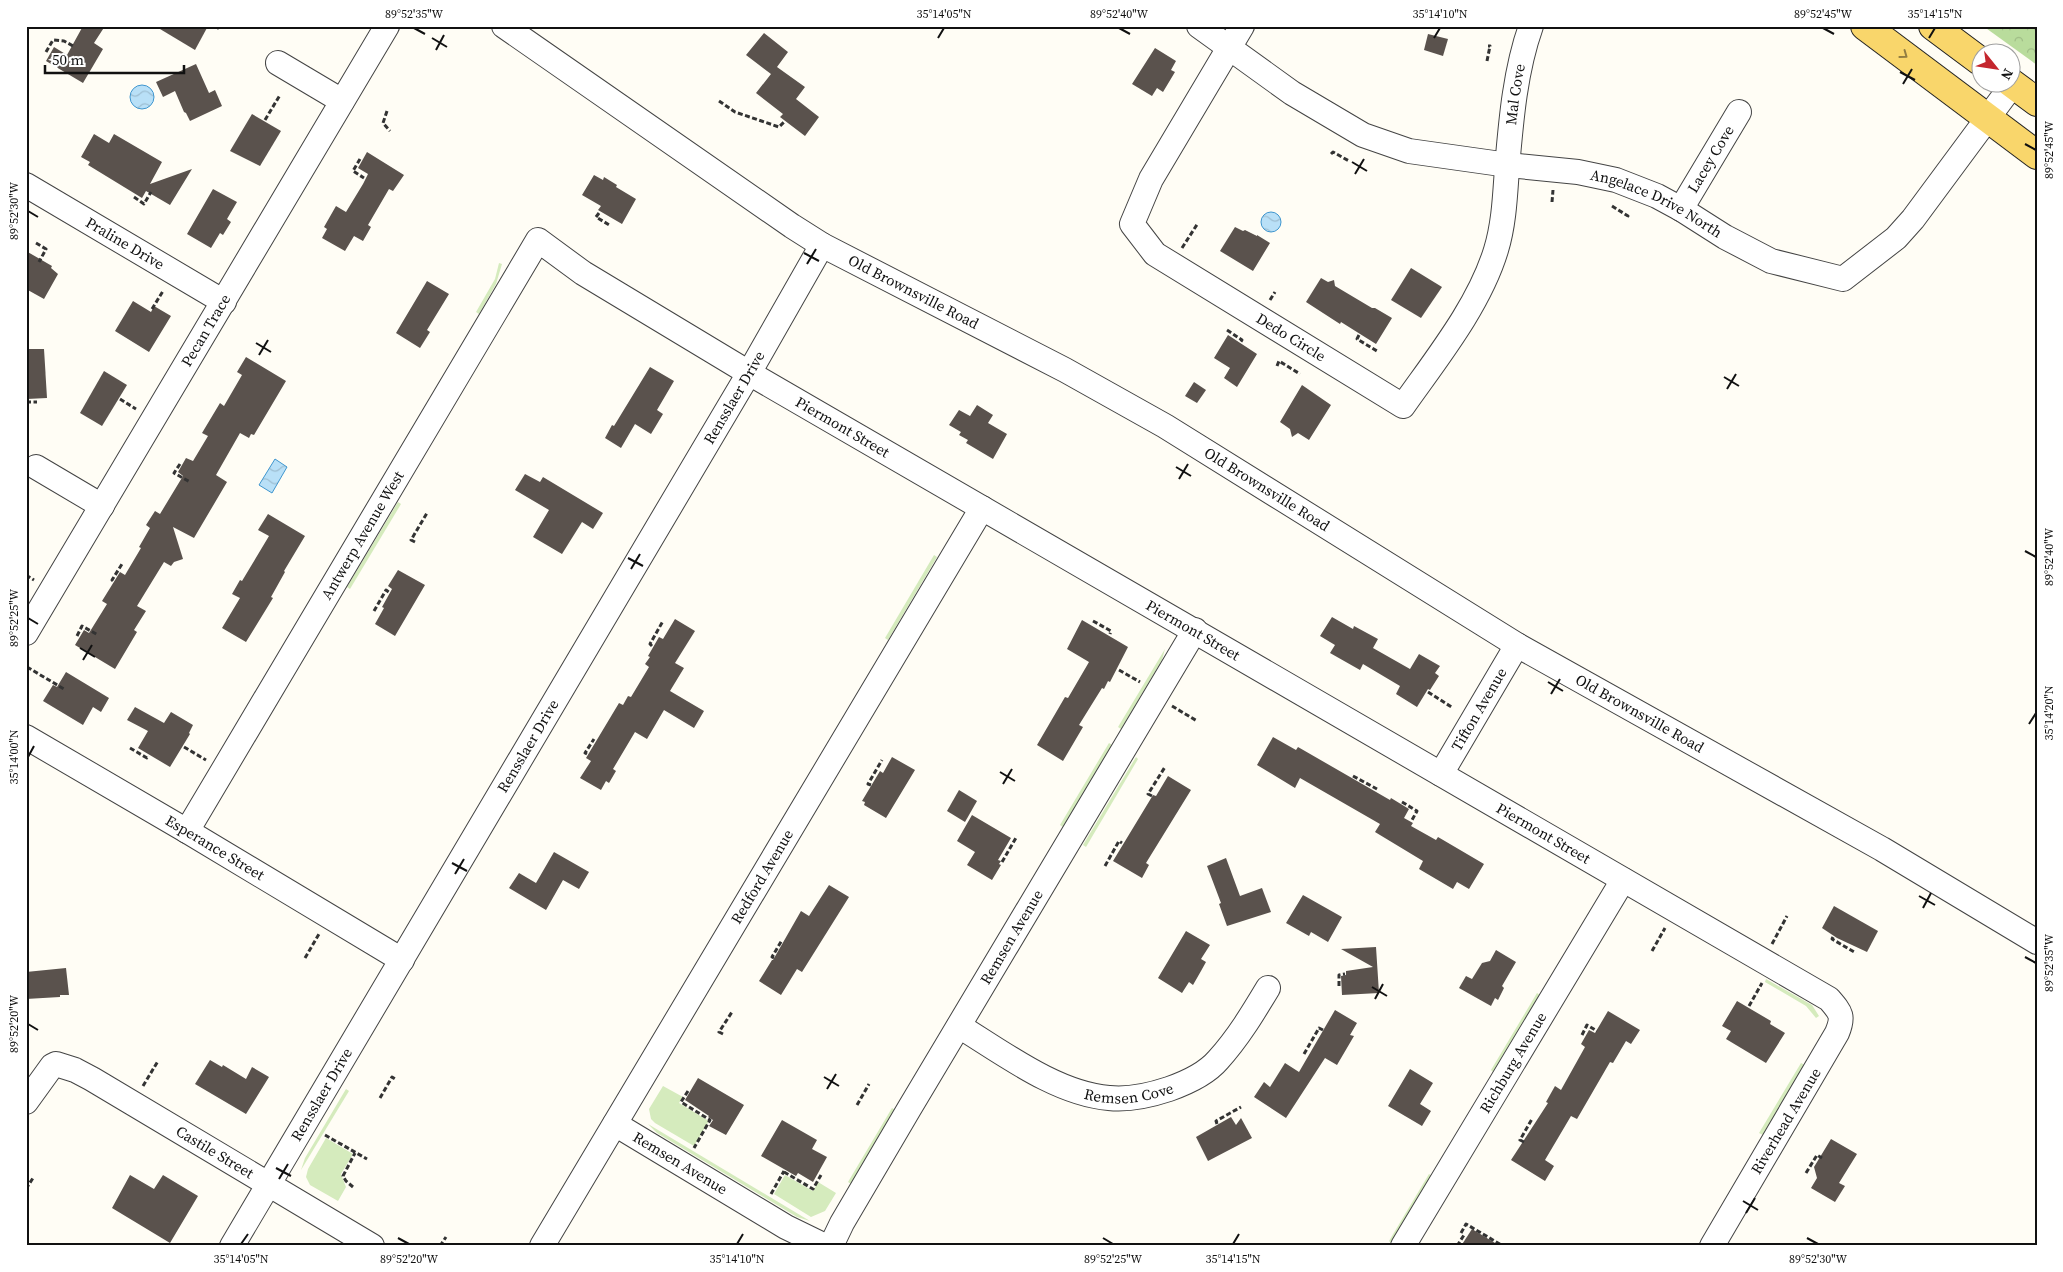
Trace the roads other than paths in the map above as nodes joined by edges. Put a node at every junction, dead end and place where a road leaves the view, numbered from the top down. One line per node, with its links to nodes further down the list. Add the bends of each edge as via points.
1 (387, 26): 13 (street, Pecan Trace)
2 (1199, 26): 8 (street, Angelace Drive North)
3 (1242, 26): 8 (street)
4 (1531, 26): 18 (street, Mal Cove, via 1520,64)
5 (1865, 26): 16 (main road, one-way to 16)
6 (1933, 26): 9 (main road)
7 (509, 28): 22 (street, Old Brownsville Road)
8 (1230, 48): 18 (street, Angelace Drive North, via 1292,92 1363,134 1409,151); 18 (street, Dedo Circle, via 1151,179 1132,224 1155,254 1403,406 1487,276 1504,211)
9 (1970, 54)
10 (278, 63): 13 (street)
11 (2020, 90): 14 (main road)
12 (2005, 92): 16 (street, Angelace Drive North)
13 (342, 101): 23 (street, Pecan Trace)
14 (2037, 102)
15 (1739, 112): 20 (street, Lacey Cove)
16 (1987, 119): 17 (main road); 20 (street, Angelace Drive North, via 1914,219 1896,238 1843,279 1771,261 1725,238)
17 (2037, 155)
18 (1508, 165): 20 (street, Angelace Drive North, via 1600,176 1637,188)
19 (26, 186): 23 (street, Praline Drive)
20 (1681, 209)
21 (538, 240): 24 (street, Piermont Street, via 583,273); 33 (street, Antwerp Avenue West)
22 (822, 245): 24 (street, Rensslaer Drive); 30 (street, Old Brownsville Road, via 1165,426)
23 (224, 302): 26 (street, Pecan Trace)
24 (749, 373): 27 (street, Piermont Street); 36 (street, Rensslaer Drive)
25 (36, 467): 26 (street)
26 (102, 506): 29 (street, Pecan Trace)
27 (982, 508): 28 (street, Piermont Street); 41 (street, Redford Avenue)
28 (1194, 630): 32 (street, Piermont Street); 39 (street, Remsen Avenue)
29 (26, 633)
30 (1517, 645): 32 (street, Tifton Avenue); 35 (street, Old Brownsville Road, via 1874,844)
31 (26, 738): 33 (street, Esperance Street)
32 (1442, 774): 34 (street, Piermont Street)
33 (187, 831): 36 (street, Esperance Street)
34 (1623, 880): 38 (street, Piermont Street, via 1829,999); 48 (street, Richburg Avenue)
35 (2037, 942)
36 (402, 960): 42 (street, Rensslaer Drive)
37 (1268, 988): 39 (street, Remsen Cove, via 1241,1032 1217,1062 1186,1082 1140,1096 1109,1098 1084,1094 1040,1075)
38 (1842, 1022): 49 (street, Riverhead Avenue)
39 (959, 1026): 47 (street, Remsen Avenue)
40 (26, 1102): 42 (street, Castile Street, via 56,1064 69,1068)
41 (615, 1124): 45 (street, Redford Avenue); 46 (street, Remsen Avenue, via 786,1227)
42 (267, 1184): 43 (street, Rensslaer Drive); 44 (street, Castile Street)
43 (232, 1246)
44 (372, 1246)
45 (542, 1246)
46 (825, 1246)
47 (831, 1246)
48 (1403, 1246)
49 (1712, 1246)

